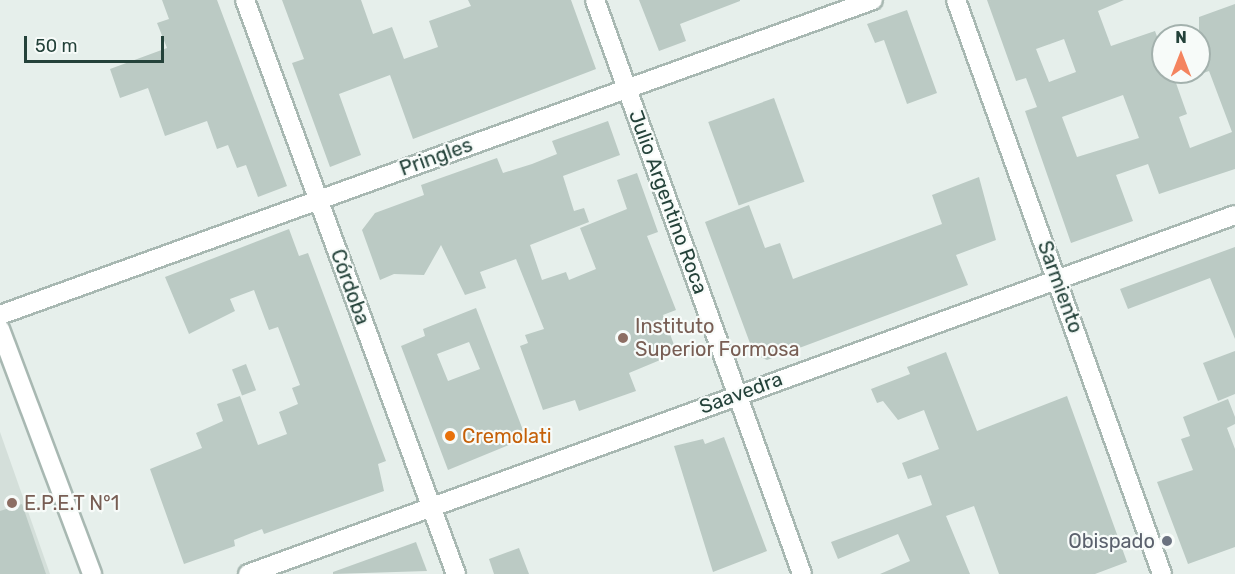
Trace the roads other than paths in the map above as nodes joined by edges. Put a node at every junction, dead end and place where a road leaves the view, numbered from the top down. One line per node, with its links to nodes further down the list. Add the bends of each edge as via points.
1 (245, 0): 6 (street, Córdoba)
2 (594, 0): 5 (street, Julio Argentino Roca)
3 (873, 0): 5 (street, Pringles)
4 (956, 0): 8 (street, Sarmiento)
5 (627, 88): 6 (street, Pringles); 11 (street, Julio Argentino Roca)
6 (318, 200): 9 (street, Pringles); 12 (street, Córdoba)
7 (1235, 214): 8 (street, Saavedra)
8 (1058, 278): 11 (street, Saavedra); 17 (street, Sarmiento)
9 (0, 315)
10 (0, 329): 13 (street)
11 (738, 394): 12 (street, Saavedra); 16 (street, Julio Argentino Roca)
12 (432, 507): 14 (street, Saavedra); 15 (street, Córdoba)
13 (92, 574)
14 (248, 574)
15 (456, 574)
16 (802, 574)
17 (1162, 574)

